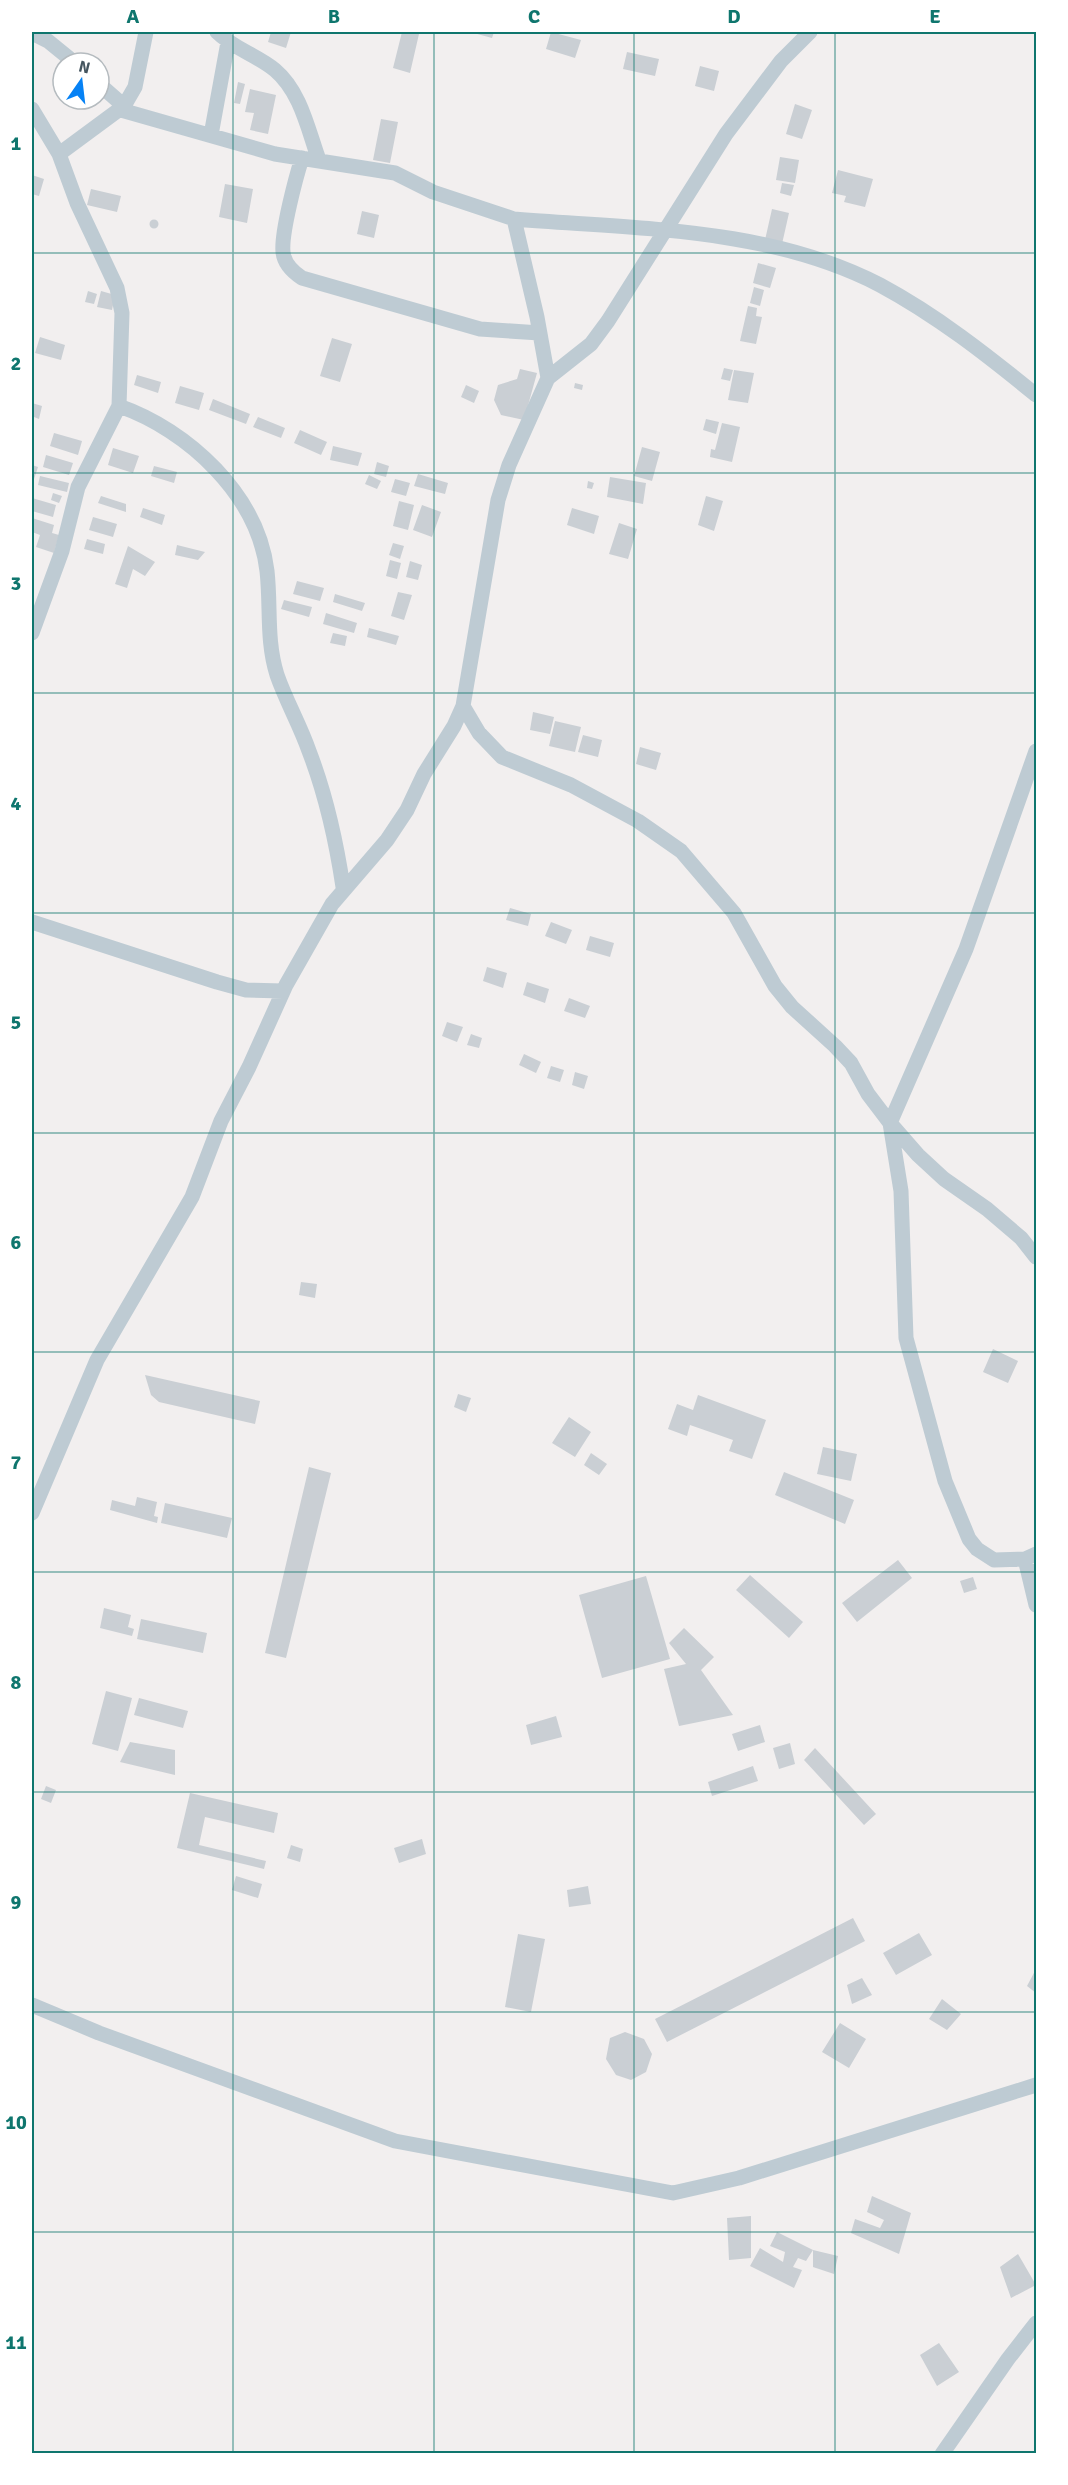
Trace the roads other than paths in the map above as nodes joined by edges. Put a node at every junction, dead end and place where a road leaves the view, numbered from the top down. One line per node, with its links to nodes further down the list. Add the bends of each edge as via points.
1 (146, 32): 7 (street, via 135,87)
2 (810, 32): 14 (street, via 781,61 726,134)
3 (32, 33): 5 (street)
4 (222, 37): 9 (street); 12 (street, via 286,81 301,108)
5 (60, 51)
6 (111, 97): 7 (street)
7 (122, 108): 9 (street); 10 (street)
8 (32, 110): 10 (street)
9 (211, 135): 11 (street)
10 (59, 154): 18 (street, via 120,298)
11 (302, 158): 12 (street); 15 (street, via 283,251 290,267 302,278 480,329)
12 (319, 160): 13 (street, via 394,173 433,192)
13 (514, 219): 14 (street); 15 (street)
14 (668, 230): 16 (street, via 591,344); 17 (street, via 794,252 879,285 955,333)
15 (540, 333): 16 (street)
16 (548, 378): 20 (street, via 509,465 498,500)
17 (1036, 395)
18 (119, 406): 19 (street, via 78,487 62,551); 22 (street, via 158,424 203,457 250,519 267,572 267,630 272,654 321,785 335,834)
19 (32, 633)
20 (463, 706): 22 (street, via 402,817 374,856); 25 (street, via 479,733 502,757 571,785 638,821 681,851 734,913 775,986 851,1063)
21 (1036, 751): 25 (street, via 966,949)
22 (343, 887): 24 (street)
23 (32, 922): 24 (street, via 236,987)
24 (283, 991): 27 (street, via 221,1121 192,1197 97,1360)
25 (890, 1123): 26 (street, via 936,1171 1021,1238); 28 (street, via 902,1202 906,1338 945,1481 977,1550 994,1560)
26 (1036, 1257)
27 (32, 1513)
28 (1031, 1557): 29 (street)
29 (1036, 1605)
30 (32, 2005): 31 (street, via 99,2034 395,2141 673,2193 739,2178)
31 (1036, 2085)
32 (1036, 2323): 33 (street)
33 (942, 2454)

